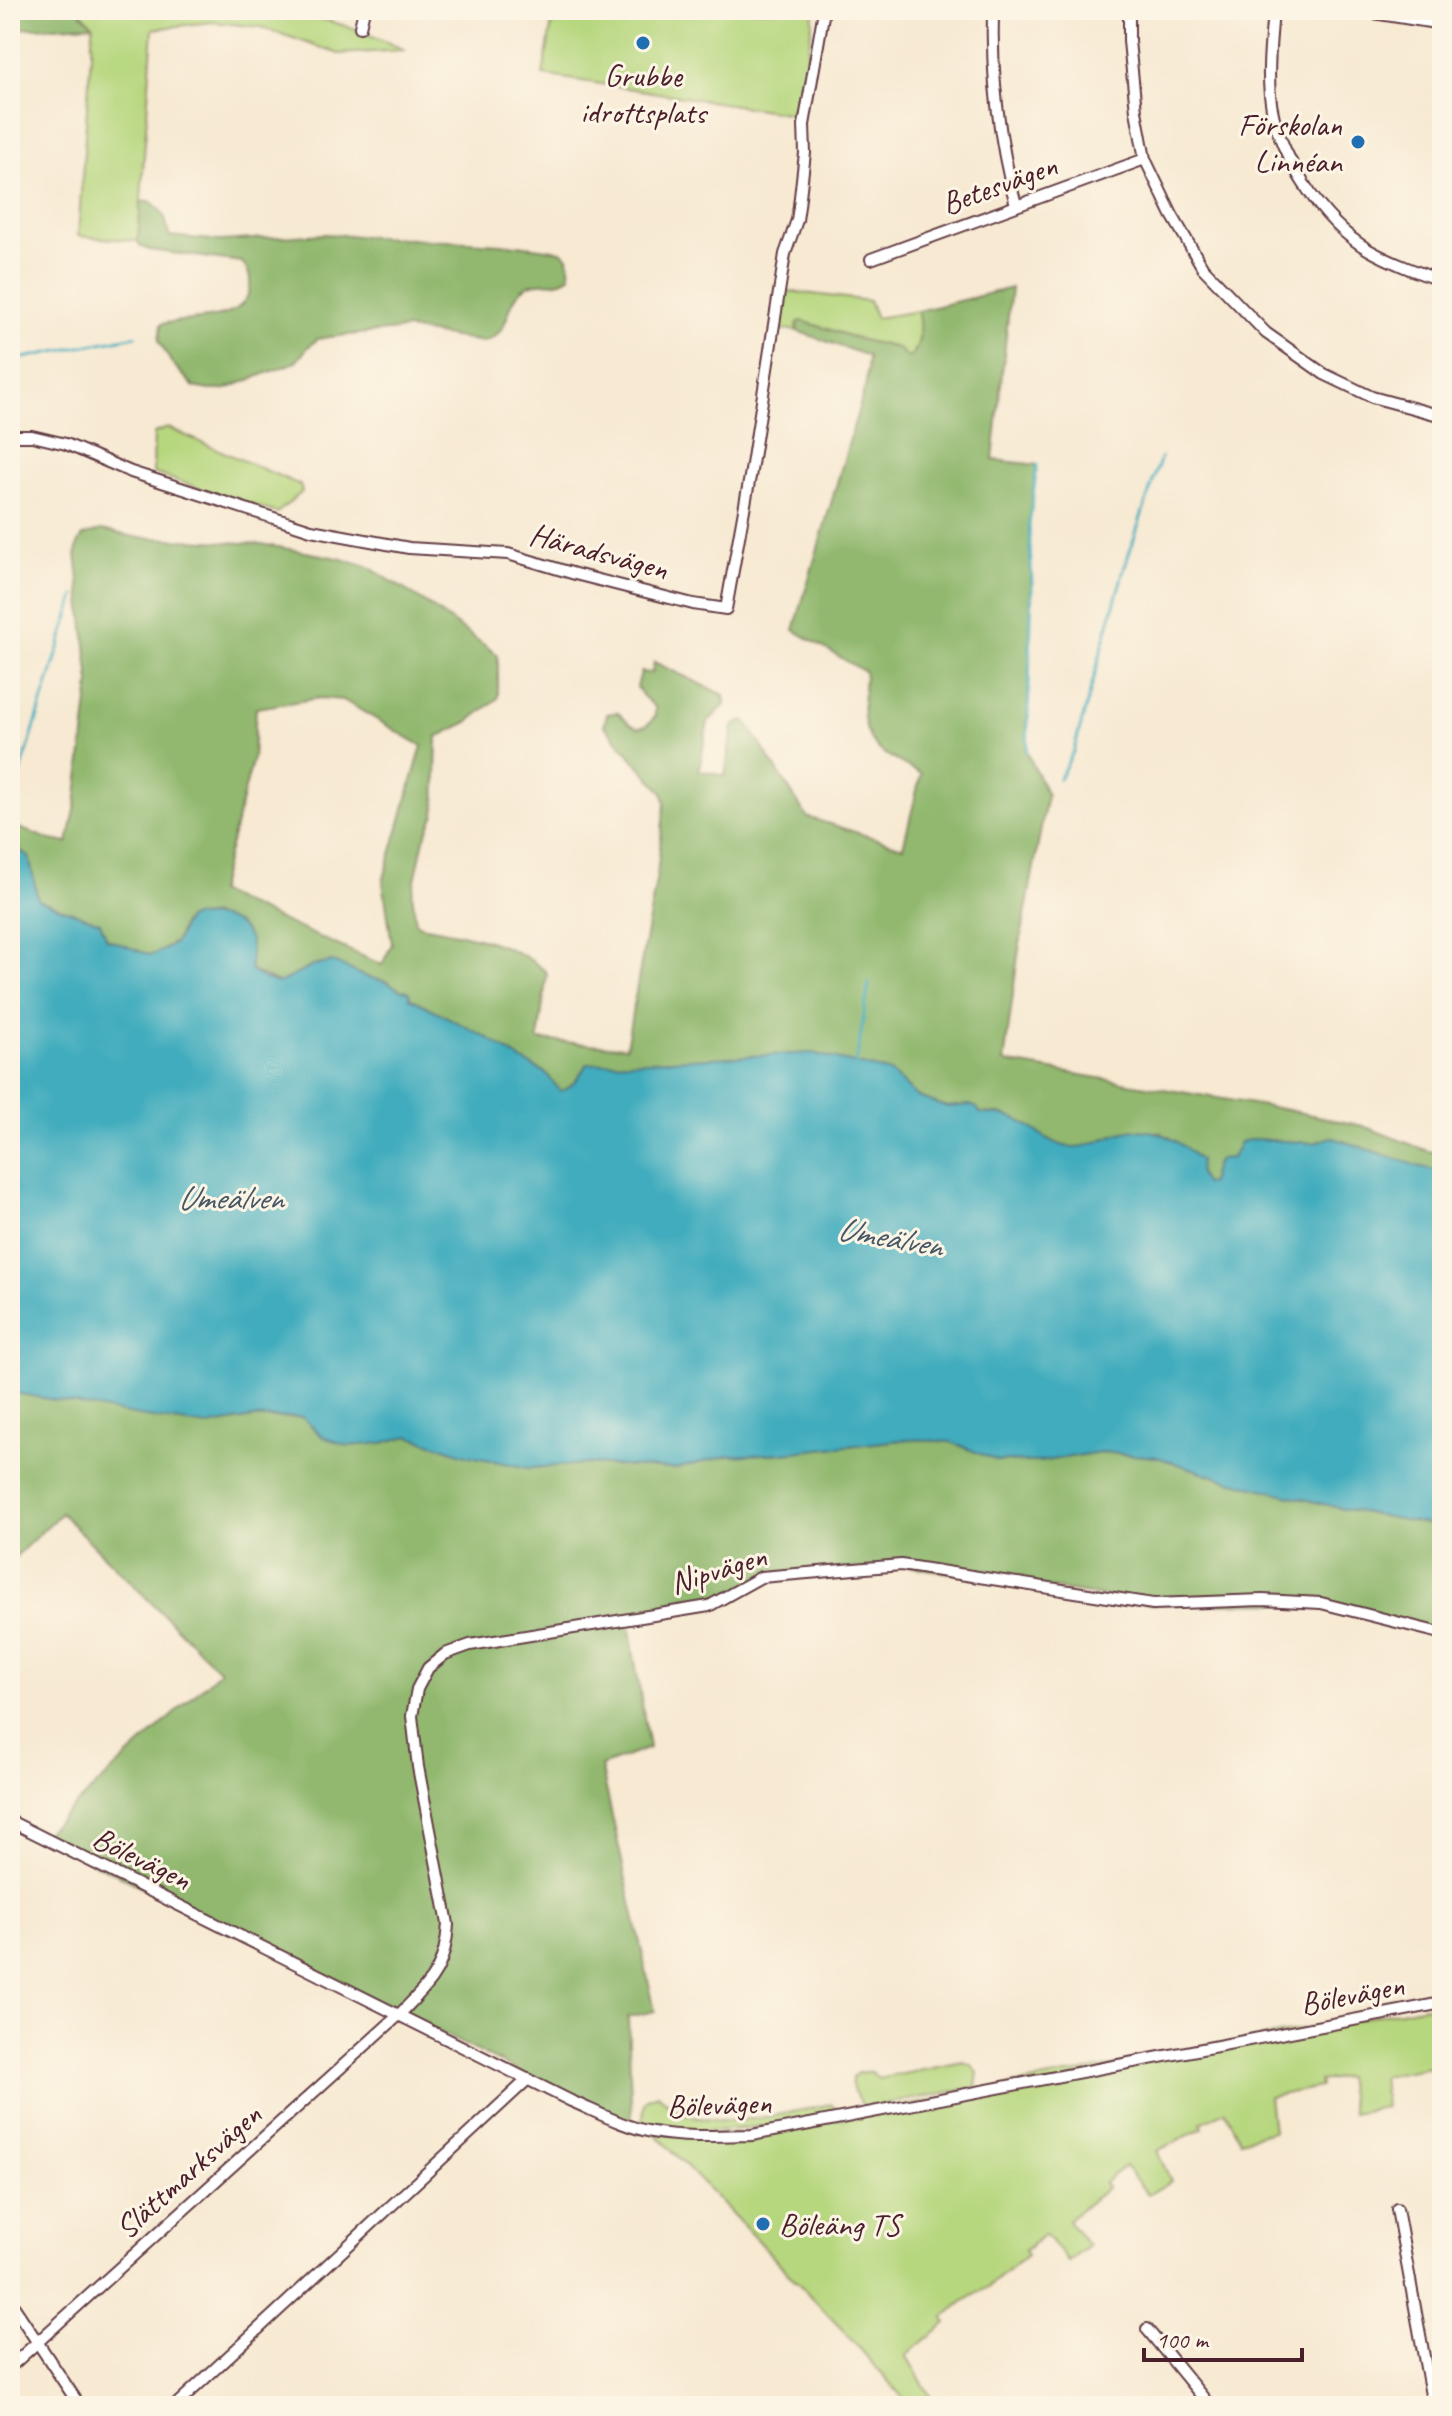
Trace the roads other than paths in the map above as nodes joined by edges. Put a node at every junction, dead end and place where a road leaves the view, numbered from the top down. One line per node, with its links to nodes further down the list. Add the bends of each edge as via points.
1 (364, 10): 9 (street)
2 (824, 10): 15 (street, Häradsvägen, via 804,125 797,220 785,254 726,609 508,554 409,548 311,530 131,472 66,444)
3 (993, 10): 11 (street, via 1001,147)
4 (1129, 10): 10 (street)
5 (1273, 10): 13 (street, via 1270,96 1276,126 1315,201 1368,250)
6 (1355, 10): 7 (street)
7 (1399, 13): 8 (street)
8 (1442, 24)
9 (360, 27)
10 (1145, 159): 11 (street, Betesvägen); 14 (street, via 1203,268 1266,333 1324,374 1372,397)
11 (1016, 205): 12 (street, Betesvägen)
12 (871, 259)
13 (1442, 281)
14 (1442, 416)
15 (10, 436)
16 (1442, 1631): 19 (street, Nipvägen, via 1321,1603 1153,1604 901,1565 761,1577 709,1606 470,1645 445,1654 428,1668 412,1716 448,1924 446,1949 429,1984)
17 (10, 1821): 19 (street, Bölevägen)
18 (1442, 2003): 20 (street, Bölevägen, via 752,2135 690,2136 632,2127)
19 (400, 2014): 20 (street, Bölevägen); 24 (street, Slättmarksvägen)
20 (528, 2079): 27 (street)
21 (1397, 2209): 29 (street)
22 (10, 2301): 24 (street)
23 (1147, 2329): 28 (street)
24 (38, 2342): 25 (street, Slättmarksvägen); 26 (street)
25 (10, 2367)
26 (80, 2406)
27 (175, 2406)
28 (1210, 2406)
29 (1433, 2406)

